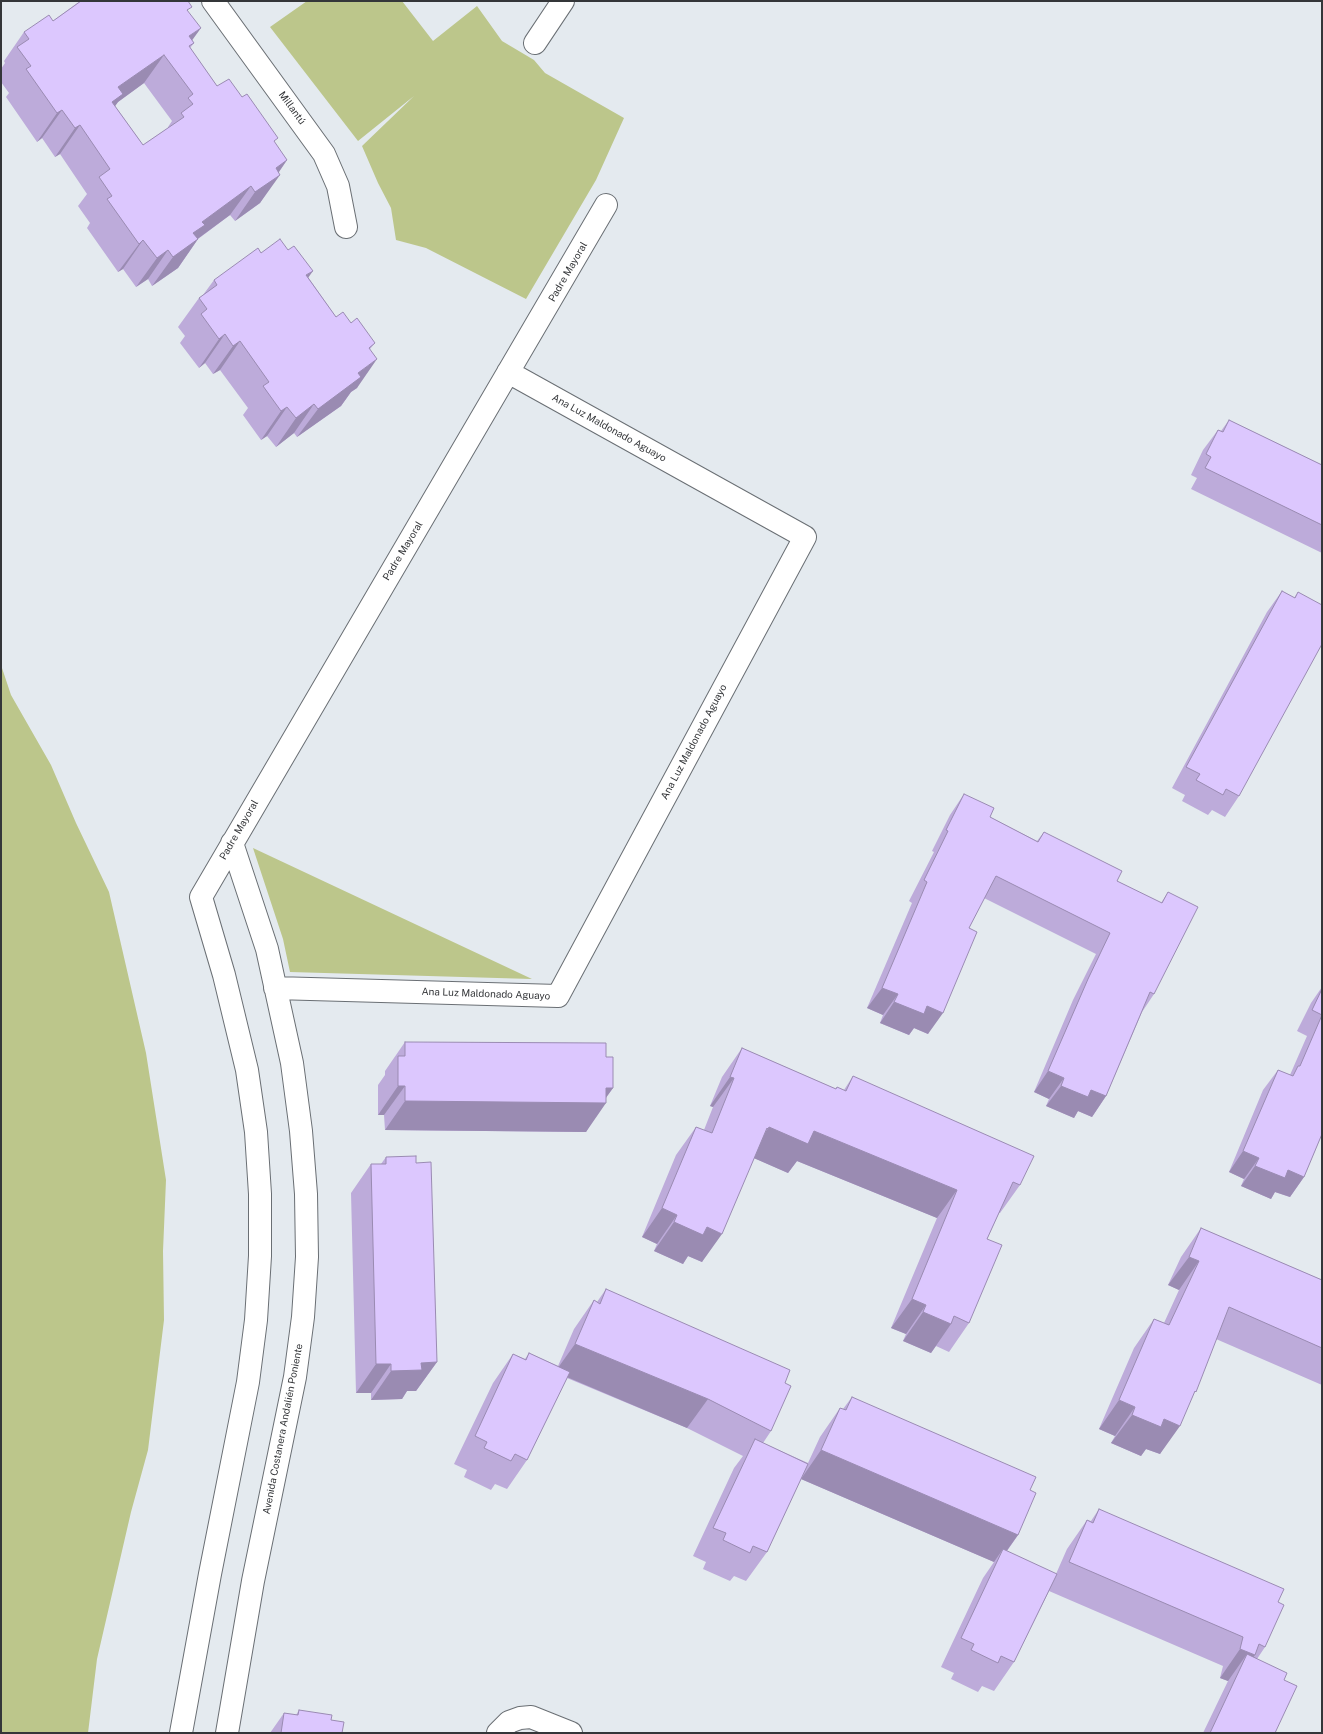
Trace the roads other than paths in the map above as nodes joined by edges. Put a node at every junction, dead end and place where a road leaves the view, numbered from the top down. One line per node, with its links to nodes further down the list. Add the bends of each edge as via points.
1 (213, 1): 5 (street, Millantú, via 324,154 338,186)
2 (563, 1): 3 (street)
3 (535, 43)
4 (606, 206): 6 (street, Padre Mayoral)
5 (346, 227)
6 (508, 372): 7 (street, Padre Mayoral); 8 (street, Ana Luz Maldonado Aguayo, via 804,537 558,996)
7 (232, 843): 8 (street, Avenida Costanera Andalién Poniente, via 267,949); 9 (street, Padre Mayoral, via 201,897 224,975 247,1070 256,1132 260,1256 256,1320 248,1382)
8 (275, 988): 10 (street, Avenida Costanera Andalién Poniente, via 292,1063 301,1131 306,1218 303,1310 295,1377 253,1581)
9 (181, 1733)
10 (227, 1733)
11 (498, 1733): 12 (street, via 509,1722 531,1717)
12 (571, 1733)

